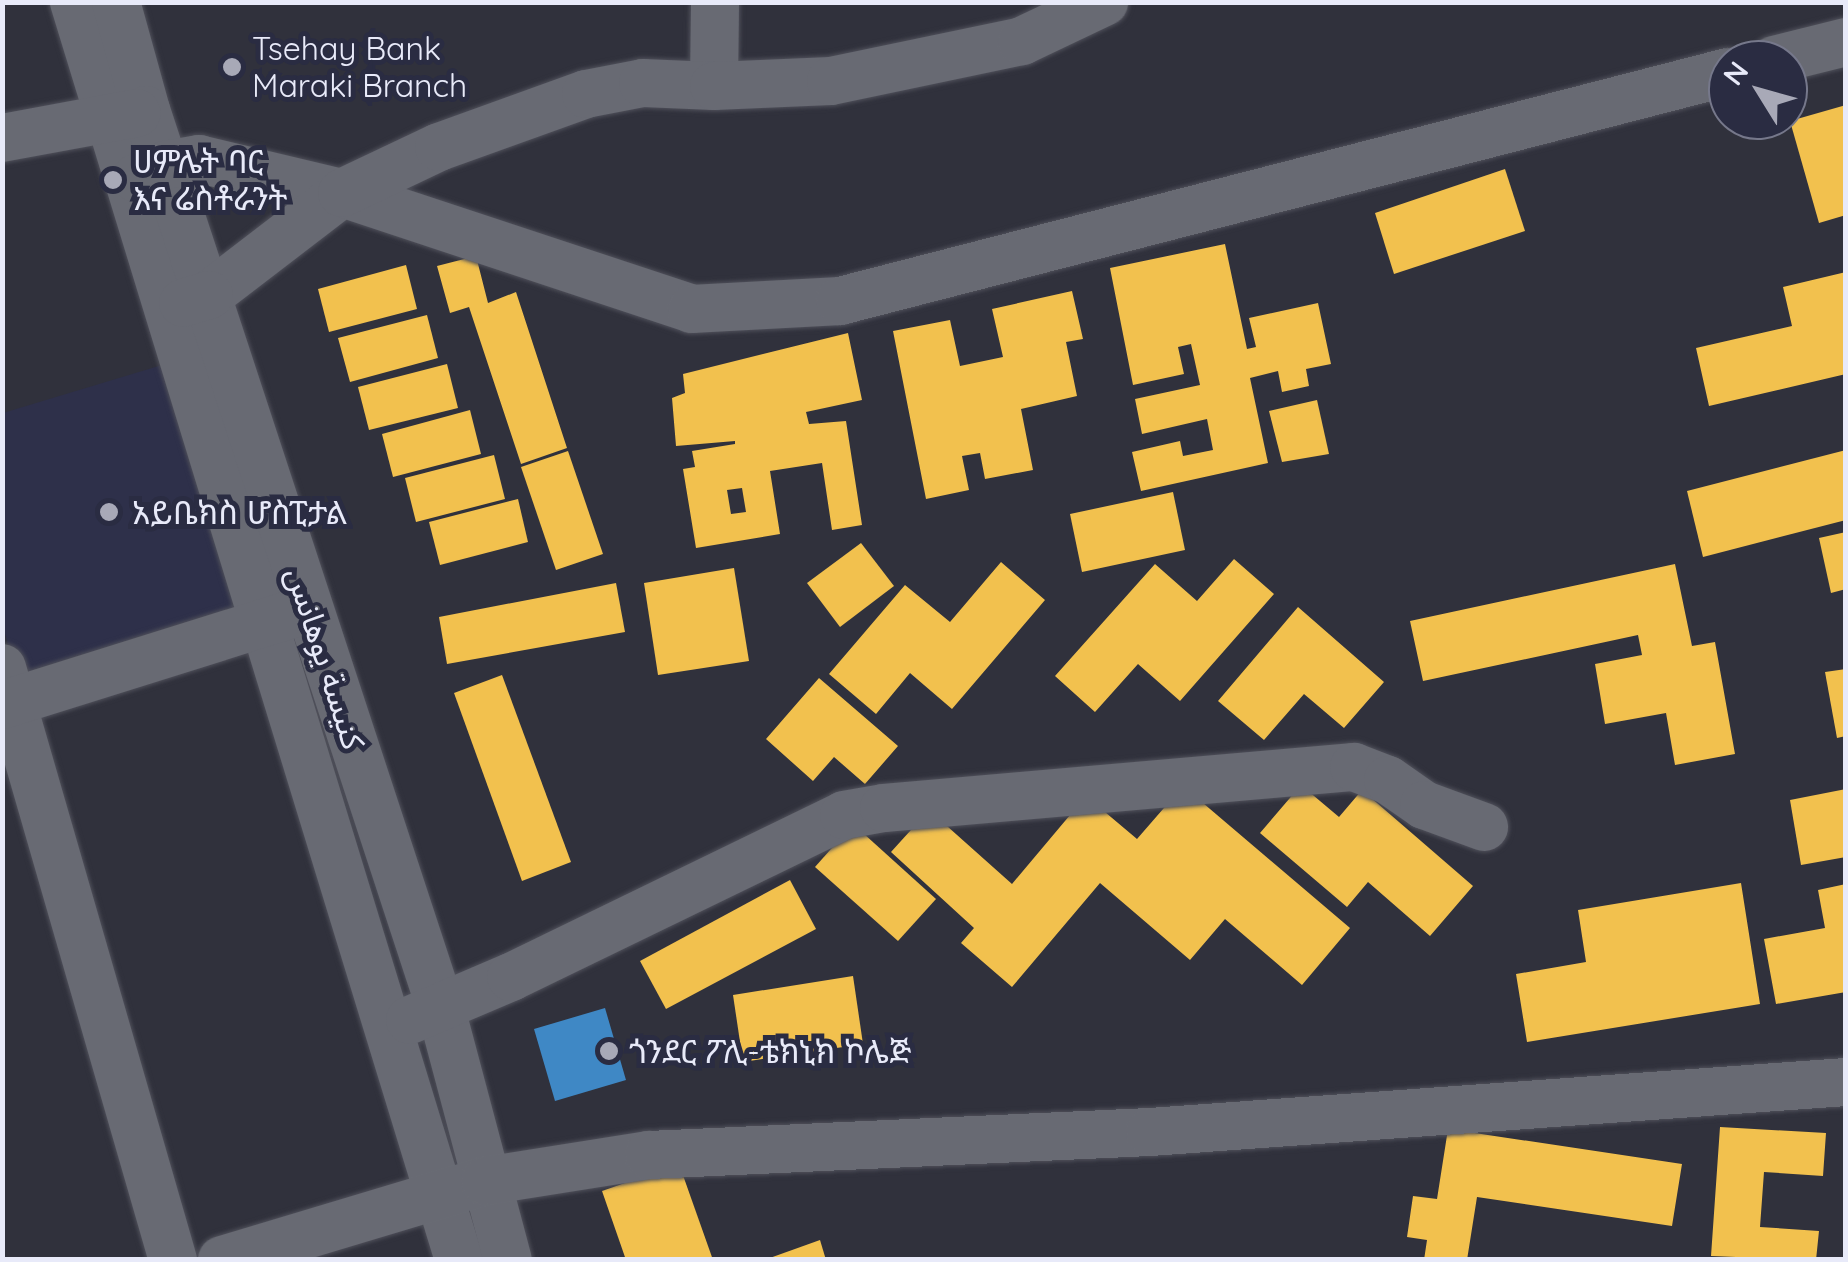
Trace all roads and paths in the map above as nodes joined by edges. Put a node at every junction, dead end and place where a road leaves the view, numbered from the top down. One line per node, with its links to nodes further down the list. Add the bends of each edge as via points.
1 (74, 2): 9 (street)
2 (116, 2): 9 (street)
3 (714, 2): 8 (street)
4 (1104, 2): 8 (street, via 1022,41 831,81)
5 (1846, 42): 6 (street)
6 (1808, 52)
7 (1708, 77): 12 (street, via 840,301 692,309)
8 (714, 86): 12 (street, via 643,82 586,94 439,147)
9 (126, 115): 10 (street); 11 (street)
10 (2, 138)
11 (146, 174): 12 (street, via 199,160); 13 (street)
12 (342, 193): 13 (street)
13 (188, 302): 14 (street)
14 (288, 615): 15 (street); 16 (street, كنيسة يوهانس); 18 (street)
15 (6, 692): 24 (street)
16 (378, 816): 18 (street); 19 (street, كنيسة يوهانس)
17 (1484, 827): 19 (street, via 1424,805 1354,767 884,808 844,815)
18 (328, 834): 20 (street)
19 (441, 1009): 20 (street); 22 (street, كنيسة يوهانس)
20 (390, 1027): 23 (street)
21 (1846, 1082): 22 (street, via 1150,1132 649,1156)
22 (485, 1181): 23 (street); 27 (street, كنيسة يوهانس)
23 (440, 1195): 25 (street); 26 (street)
24 (174, 1260)
25 (222, 1260)
26 (458, 1260)
27 (508, 1260)

